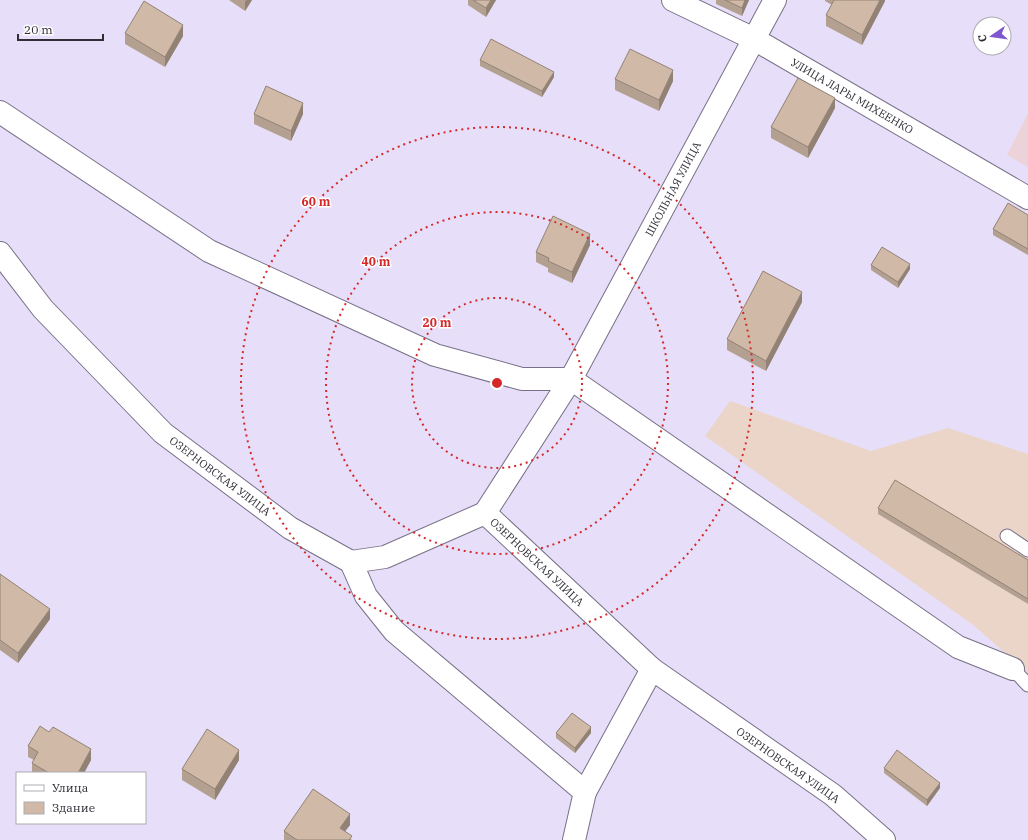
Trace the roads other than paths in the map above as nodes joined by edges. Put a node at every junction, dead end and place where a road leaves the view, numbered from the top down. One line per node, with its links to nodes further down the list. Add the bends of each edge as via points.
1 (673, 0): 3 (street, УЛИЦА ЛАРЫ МИХЕЕНКО)
2 (775, 0): 3 (street, ШКОЛЬНАЯ УЛИЦА)
3 (754, 39): 6 (street, УЛИЦА ЛАРЫ МИХЕЕНКО); 8 (street, ШКОЛЬНАЯ УЛИЦА)
4 (0, 112): 5 (street)
5 (9, 124): 8 (street, via 209,251 427,352 522,379)
6 (1028, 198)
7 (0, 254): 12 (street, ОЗЕРНОВСКАЯ УЛИЦА, via 43,309 163,433 290,528)
8 (571, 378): 9 (street, ШКОЛЬНАЯ УЛИЦА); 14 (street, via 958,647)
9 (485, 513): 12 (street, ОЗЕРНОВСКАЯ УЛИЦА, via 385,557); 13 (street, ОЗЕРНОВСКАЯ УЛИЦА)
10 (1007, 536): 11 (lane)
11 (1028, 550)
12 (351, 562): 16 (street, via 366,596 394,631)
13 (652, 669): 16 (street); 18 (street, ОЗЕРНОВСКАЯ УЛИЦА, via 833,795)
14 (1013, 669): 15 (lane)
15 (1028, 685)
16 (585, 792): 17 (street)
17 (574, 840)
18 (884, 840)

